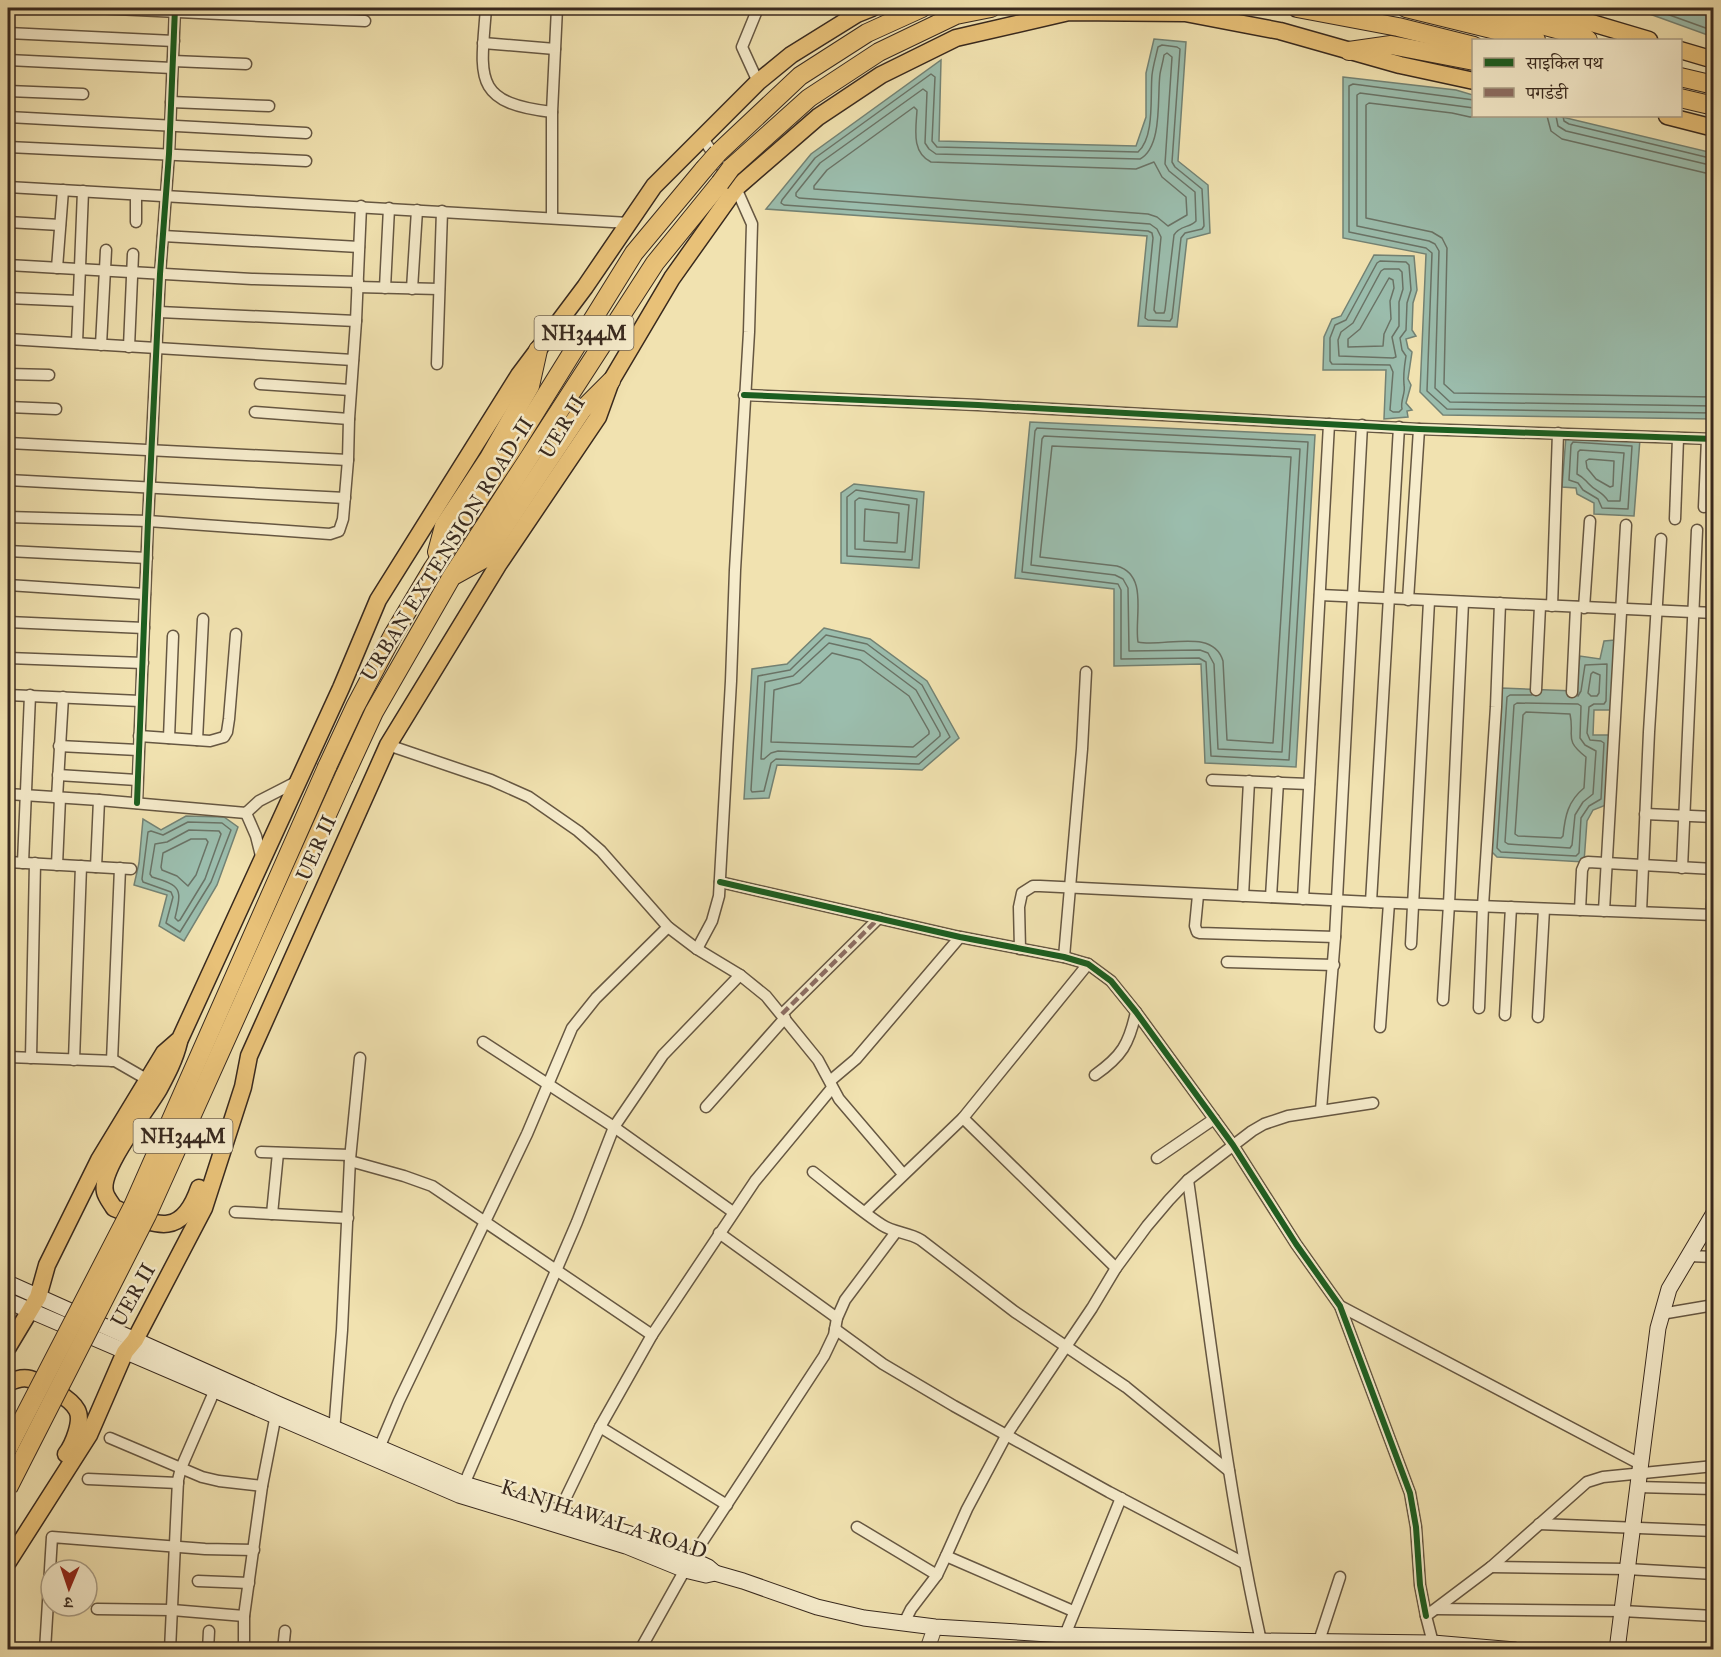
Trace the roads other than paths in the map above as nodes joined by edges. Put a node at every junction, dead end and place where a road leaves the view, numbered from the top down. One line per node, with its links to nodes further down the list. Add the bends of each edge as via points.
1 (95, 8): 12 (street)
2 (486, 8): 19 (street)
3 (557, 8): 21 (street)
4 (758, 8): 31 (street, via 742,47)
5 (872, 8): 31 (main road, UER II, via 791,55)
6 (922, 8): 48 (highway, URBAN EXTENSION ROAD-II / NH344M, via 867,33 800,76)
7 (991, 8): 50 (highway, URBAN EXTENSION ROAD-II / NH344M, via 956,15 879,52 809,98)
8 (1297, 8): 20 (highway)
9 (1406, 8): 15 (highway)
10 (1477, 8): 16 (highway)
11 (1541, 8): 17 (main road)
12 (175, 9): 13 (street); 18 (street)
13 (365, 21)
14 (8, 33): 18 (street)
15 (1532, 39)
16 (1587, 39)
17 (1646, 39)
18 (174, 41): 27 (street)
19 (483, 43): 21 (street); 39 (street, via 483,72 493,93 514,106)
20 (1472, 46)
21 (555, 49): 39 (street)
22 (1349, 51): 26 (highway, via 1391,45); 30 (main road, UER II); 50 (main road, UER II, via 1280,31 1185,13 1069,12 956,38 881,75)
23 (1682, 51): 25 (main road)
24 (8, 60): 27 (street)
25 (1713, 60)
26 (1472, 62)
27 (172, 64): 28 (street); 36 (street)
28 (246, 64)
29 (1682, 77): 32 (highway)
30 (1472, 81)
31 (758, 82): 45 (main road, UER II)
32 (1713, 85)
33 (8, 91): 34 (street)
34 (83, 94)
35 (1682, 98): 38 (highway)
36 (171, 102): 37 (street); 42 (street)
37 (269, 106)
38 (1713, 106)
39 (552, 112): 60 (street)
40 (8, 117): 42 (street)
41 (1671, 117): 43 (main road)
42 (170, 125): 44 (street); 47 (street)
43 (1713, 128)
44 (306, 133)
45 (702, 137): 48 (street); 63 (main road, UER II, via 654,186)
46 (8, 147): 47 (street)
47 (169, 154): 49 (street); 55 (street)
48 (712, 159): 50 (street); 124 (highway, URBAN EXTENSION ROAD-II / NH344M, via 634,253)
49 (306, 161)
50 (728, 179): 93 (main road, UER II); 96 (street, via 752,224); 125 (highway, URBAN EXTENSION ROAD-II / NH344M, via 655,263)
51 (8, 187): 52 (street)
52 (63, 190): 53 (street); 64 (street)
53 (83, 191): 54 (street); 71 (street)
54 (136, 195): 55 (street); 62 (street)
55 (166, 197): 56 (street); 65 (street)
56 (361, 206): 57 (street); 66 (street)
57 (389, 208): 58 (street); 76 (street)
58 (417, 210): 59 (street); 77 (street)
59 (441, 211): 60 (street); 78 (street)
60 (552, 218): 63 (street)
61 (8, 222): 64 (street)
62 (136, 222)
63 (629, 223): 88 (main road, UER II)
64 (60, 225): 70 (street)
65 (163, 236): 66 (street); 74 (street)
66 (359, 247): 75 (street)
67 (106, 250): 72 (street)
68 (133, 254): 73 (street)
69 (8, 266): 70 (street)
70 (57, 268): 71 (street)
71 (79, 269): 72 (street); 80 (street)
72 (105, 271): 73 (street); 85 (street)
73 (132, 272): 74 (street); 86 (street)
74 (160, 274): 75 (street); 81 (street)
75 (357, 285): 76 (street); 82 (street)
76 (385, 288): 77 (street)
77 (412, 289): 78 (street)
78 (439, 289): 90 (street)
79 (8, 298): 80 (street)
80 (78, 301): 84 (street)
81 (159, 312): 82 (street); 87 (street)
82 (356, 321): 89 (street)
83 (8, 339): 84 (street)
84 (77, 344): 85 (street)
85 (101, 345): 86 (street)
86 (129, 347): 87 (street)
87 (157, 348): 89 (street); 109 (street)
88 (538, 350): 124 (highway, via 530,387 444,526); 165 (main road, UER II, via 378,600)
89 (352, 360): 95 (street)
90 (437, 364)
91 (8, 374): 92 (street)
92 (49, 375)
93 (611, 381): 125 (highway, via 582,410 482,560); 159 (main road, UER II, via 598,417 498,565)
94 (260, 384): 95 (street)
95 (350, 390): 100 (street)
96 (744, 395): 101 (street); 191 (street)
97 (8, 407): 98 (street)
98 (56, 409)
99 (255, 412): 100 (street)
100 (349, 419): 110 (street)
101 (1329, 424): 102 (street); 128 (street)
102 (1362, 425): 103 (street); 129 (street)
103 (1399, 427): 104 (street); 130 (street)
104 (1419, 429): 105 (street); 131 (street)
105 (1558, 434): 106 (street); 136 (street)
106 (1678, 438): 107 (street); 116 (street)
107 (1710, 439): 114 (street)
108 (8, 443): 109 (street)
109 (153, 450): 110 (street); 112 (street)
110 (348, 460): 113 (street)
111 (8, 480): 112 (street)
112 (151, 487): 113 (street); 117 (street)
113 (345, 498): 117 (street, via 342,526 330,534)
114 (1704, 507)
115 (8, 517): 117 (street)
116 (1674, 519)
117 (148, 521): 123 (street)
118 (1590, 521): 137 (street)
119 (1626, 525): 138 (street)
120 (1697, 530): 140 (street)
121 (1661, 539): 139 (street)
122 (8, 551): 123 (street)
123 (147, 558): 127 (street)
124 (433, 568): 286 (highway, URBAN EXTENSION ROAD-II / NH344M, bridge, via 355,708 133,1206)
125 (451, 578): 295 (highway, URBAN EXTENSION ROAD-II / NH344M, bridge, via 374,712 147,1215)
126 (8, 585): 127 (street)
127 (145, 594): 144 (street)
128 (1320, 595): 129 (street); 168 (street)
129 (1353, 597): 130 (street); 198 (street)
130 (1388, 599): 131 (street); 199 (street)
131 (1408, 600): 132 (street)
132 (1429, 601): 133 (street); 201 (street)
133 (1463, 602): 134 (street); 202 (street)
134 (1500, 603): 135 (street); 203 (street)
135 (1540, 606): 136 (street); 150 (street)
136 (1552, 606): 137 (street)
137 (1580, 608): 138 (street); 151 (street)
138 (1622, 609): 139 (street); 182 (street)
139 (1656, 611): 140 (street); 175 (street)
140 (1692, 612): 141 (street); 176 (street)
141 (1713, 613)
142 (203, 619): 158 (street)
143 (8, 622): 144 (street)
144 (144, 628): 148 (street)
145 (236, 634): 158 (street, via 227,732 218,740)
146 (173, 636): 157 (street)
147 (8, 658): 148 (street)
148 (143, 663): 155 (street)
149 (1086, 672): 193 (street)
150 (1536, 690)
151 (1572, 692)
152 (8, 695): 153 (street)
153 (30, 695): 154 (street); 170 (street)
154 (63, 697): 155 (street); 160 (street)
155 (140, 701): 156 (street)
156 (139, 736): 157 (street); 161 (street)
157 (169, 738): 158 (street)
158 (196, 740)
159 (388, 745): 211 (street, via 529,797 601,851); 231 (main road, UER II)
160 (59, 746): 161 (street); 162 (street)
161 (138, 750): 163 (street)
162 (58, 775): 163 (street); 171 (street)
163 (137, 780): 173 (street)
164 (1212, 780): 166 (street)
165 (298, 781): 174 (street, via 259,801); 178 (main road, UER II)
166 (1249, 781): 167 (street); 195 (street)
167 (1278, 782): 168 (street); 196 (street)
168 (1309, 784): 197 (street)
169 (8, 794): 170 (street)
170 (26, 795): 171 (street); 180 (street)
171 (58, 798): 172 (street); 183 (street)
172 (99, 800): 173 (street); 186 (street)
173 (137, 803): 174 (street)
174 (246, 813): 178 (street)
175 (1646, 814): 176 (street); 184 (street)
176 (1684, 816): 177 (street); 188 (street)
177 (1713, 817)
178 (262, 860): 229 (main road, UER II)
179 (8, 862): 180 (street)
180 (23, 863): 181 (street)
181 (35, 863): 183 (street); 233 (street)
182 (1606, 864): 184 (street); 206 (street, via 1588,862 1583,866); 207 (street)
183 (57, 865): 185 (street)
184 (1644, 865): 188 (street); 208 (street)
185 (81, 866): 186 (street); 235 (street)
186 (96, 867): 187 (street)
187 (120, 868): 189 (street); 236 (street)
188 (1682, 868): 190 (street)
189 (132, 869)
190 (1713, 869)
191 (720, 882): 210 (street); 215 (street, via 716,911)
192 (1713, 883): 209 (street)
193 (1071, 886): 194 (street); 216 (street, via 1033,886 1022,893); 217 (street)
194 (1198, 895): 195 (street); 213 (street, via 1195,926 1200,933)
195 (1243, 896): 196 (street)
196 (1271, 897): 197 (street)
197 (1303, 898): 198 (street)
198 (1338, 901): 199 (street); 213 (street)
199 (1371, 902): 200 (street)
200 (1389, 903): 201 (street); 228 (street)
201 (1412, 903): 202 (street); 214 (street)
202 (1449, 904): 203 (street); 222 (street)
203 (1483, 906): 204 (street); 223 (street)
204 (1511, 907): 205 (street); 225 (street)
205 (1544, 909): 206 (street); 227 (street)
206 (1580, 910): 207 (street)
207 (1604, 911): 208 (street)
208 (1641, 912): 209 (street)
209 (1712, 915)
210 (879, 918): 212 (street); 226 (street)
211 (668, 927): 215 (street); 239 (street, via 584,1010 566,1038)
212 (960, 937): 216 (street); 240 (street)
213 (1335, 937): 220 (street)
214 (1411, 944)
215 (697, 949): 221 (street)
216 (1020, 949): 217 (street)
217 (1064, 957): 219 (street)
218 (1227, 962): 220 (street)
219 (1088, 964): 224 (street, via 1111,981); 244 (street)
220 (1334, 965): 243 (street)
221 (740, 975): 226 (street); 246 (street, via 663,1055)
222 (1443, 1000)
223 (1479, 1008)
224 (1136, 1012): 237 (street, via 1127,1044 1115,1060); 245 (street)
225 (1504, 1015)
226 (783, 1016): 240 (street, via 818,1060); 242 (street)
227 (1538, 1017)
228 (1380, 1027)
229 (180, 1039): 231 (main road, via 158,1090 114,1157 104,1191 114,1208 164,1225 185,1216 193,1206 233,1086); 238 (main road, UER II, via 164,1053)
230 (483, 1042): 239 (street)
231 (249, 1056): 276 (main road, UER II, via 243,1087 204,1208)
232 (8, 1057): 233 (street)
233 (30, 1058): 235 (street)
234 (360, 1058): 250 (street)
235 (74, 1060): 236 (street)
236 (112, 1060): 238 (street)
237 (1095, 1075)
238 (147, 1080): 270 (main road, UER II, via 99,1160 47,1265)
239 (548, 1084): 246 (street); 261 (street)
240 (831, 1085): 253 (street); 256 (street)
241 (1373, 1103): 243 (street)
242 (706, 1107)
243 (1321, 1110): 247 (street, via 1274,1120)
244 (963, 1118): 253 (street); 266 (street)
245 (1214, 1119): 247 (street); 251 (street)
246 (614, 1127): 256 (street); 267 (street)
247 (1233, 1145): 254 (street); 272 (street)
248 (261, 1152): 249 (street)
249 (278, 1153): 250 (street); 259 (street)
250 (350, 1158): 260 (street); 261 (street, via 432,1186)
251 (1157, 1158)
252 (813, 1172): 257 (street)
253 (903, 1174): 257 (street)
254 (1188, 1180): 266 (street); 290 (street)
255 (235, 1212): 259 (street)
256 (733, 1212): 263 (street)
257 (865, 1212): 262 (street)
258 (1713, 1213): 264 (main road)
259 (272, 1214): 260 (street)
260 (348, 1218): 284 (street)
261 (485, 1223): 267 (street); 287 (street)
262 (896, 1232): 274 (street, via 845,1300); 278 (street, via 913,1235)
263 (719, 1233): 274 (street); 275 (street)
264 (1689, 1256): 265 (street); 273 (main road, via 1669,1289)
265 (1713, 1257)
266 (1116, 1268): 278 (street)
267 (555, 1271): 275 (street); 296 (street)
268 (8, 1283): 270 (main road, KANJHAWALA ROAD)
269 (8, 1301): 270 (main road, KANJHAWALA ROAD)
270 (34, 1304): 276 (main road, KANJHAWALA ROAD); 277 (main road, UER II)
271 (1713, 1305): 273 (street)
272 (1340, 1306): 291 (street); 325 (street, via 1410,1493)
273 (1661, 1314): 291 (main road)
274 (836, 1324): 283 (street, via 893,1370); 299 (street, via 824,1356)
275 (652, 1335): 282 (street)
276 (130, 1346): 280 (main road, KANJHAWALA ROAD); 309 (main road, UER II, via 89,1434)
277 (8, 1347)
278 (1066, 1347): 283 (street); 290 (street, via 1126,1387)
279 (8, 1383): 305 (main road, via 29,1378 68,1399 79,1418 69,1450)
280 (217, 1385): 281 (main road, KANJHAWALA ROAD); 289 (street)
281 (276, 1410): 284 (main road, KANJHAWALA ROAD); 294 (street)
282 (600, 1427): 299 (street); 300 (street)
283 (1007, 1434): 298 (street); 308 (street)
284 (333, 1435): 287 (main road, KANJHAWALA ROAD)
285 (110, 1438): 289 (street)
286 (8, 1448)
287 (377, 1453): 296 (main road, KANJHAWALA ROAD)
288 (1713, 1466): 291 (street)
289 (181, 1468): 293 (street); 294 (street, via 219,1481)
290 (1228, 1471): 310 (street)
291 (1638, 1474): 297 (street); 301 (street, via 1587,1482); 303 (main road)
292 (88, 1479): 293 (street)
293 (178, 1483): 306 (street)
294 (262, 1486): 307 (street)
295 (8, 1488)
296 (462, 1490): 300 (main road, KANJHAWALA ROAD)
297 (1713, 1490)
298 (1121, 1498): 310 (street); 322 (street)
299 (727, 1505): 311 (street)
300 (557, 1517): 311 (main road, KANJHAWALA ROAD, via 630,1534)
301 (1539, 1524): 303 (street); 312 (street)
302 (857, 1527): 315 (street)
303 (1632, 1528): 304 (street); 313 (main road)
304 (1713, 1531)
305 (8, 1542)
306 (175, 1547): 307 (street); 321 (street); 336 (street, via 52,1537)
307 (254, 1550): 318 (street)
308 (946, 1556): 315 (street); 322 (street)
309 (8, 1562)
310 (1244, 1563): 332 (street)
311 (688, 1564): 327 (main road, KANJHAWALA ROAD, via 708,1567 715,1573 817,1607); 341 (street)
312 (1491, 1567): 313 (street); 320 (street)
313 (1627, 1569): 314 (street); 323 (main road)
314 (1713, 1574)
315 (937, 1575): 327 (street)
316 (1340, 1577): 334 (street)
317 (198, 1581): 318 (street)
318 (249, 1583): 324 (street)
319 (99, 1609): 321 (street)
320 (1437, 1609): 323 (street); 325 (street)
321 (172, 1610): 324 (street); 337 (street)
322 (1073, 1611): 331 (street)
323 (1622, 1611): 326 (street); 344 (main road)
324 (244, 1616): 339 (street)
325 (1426, 1616): 335 (street)
326 (1713, 1616)
327 (904, 1623): 328 (main road, KANJHAWALA ROAD)
328 (935, 1627): 331 (main road, KANJHAWALA ROAD); 342 (street)
329 (209, 1631): 338 (street)
330 (285, 1631): 340 (street)
331 (1065, 1635): 333 (main road, KANJHAWALA ROAD)
332 (1261, 1641): 333 (main road, KANJHAWALA ROAD); 334 (main road, KANJHAWALA ROAD)
333 (1149, 1643)
334 (1326, 1644): 335 (main road, KANJHAWALA ROAD)
335 (1433, 1646): 343 (main road, KANJHAWALA ROAD)
336 (45, 1650)
337 (170, 1650)
338 (208, 1650)
339 (244, 1650)
340 (284, 1650)
341 (640, 1650)
342 (927, 1650)
343 (1515, 1650)
344 (1617, 1650)

